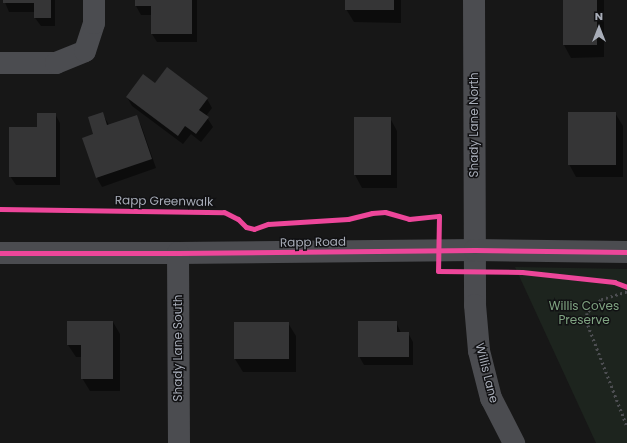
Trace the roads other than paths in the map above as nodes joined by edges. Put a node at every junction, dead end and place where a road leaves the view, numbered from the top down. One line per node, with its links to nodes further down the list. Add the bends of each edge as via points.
1 (94, 0): 3 (street, via 94,23 84,51 56,62)
2 (474, 0): 4 (street, Shady Lane North)
3 (0, 62)
4 (475, 250): 5 (street, Rapp Road); 7 (street, Rapp Road); 9 (street, Willis Lane, via 475,305 479,351 490,398)
5 (627, 252)
6 (0, 253): 7 (street, Rapp Road)
7 (178, 253): 8 (street, Shady Lane South)
8 (179, 443)
9 (514, 443)

